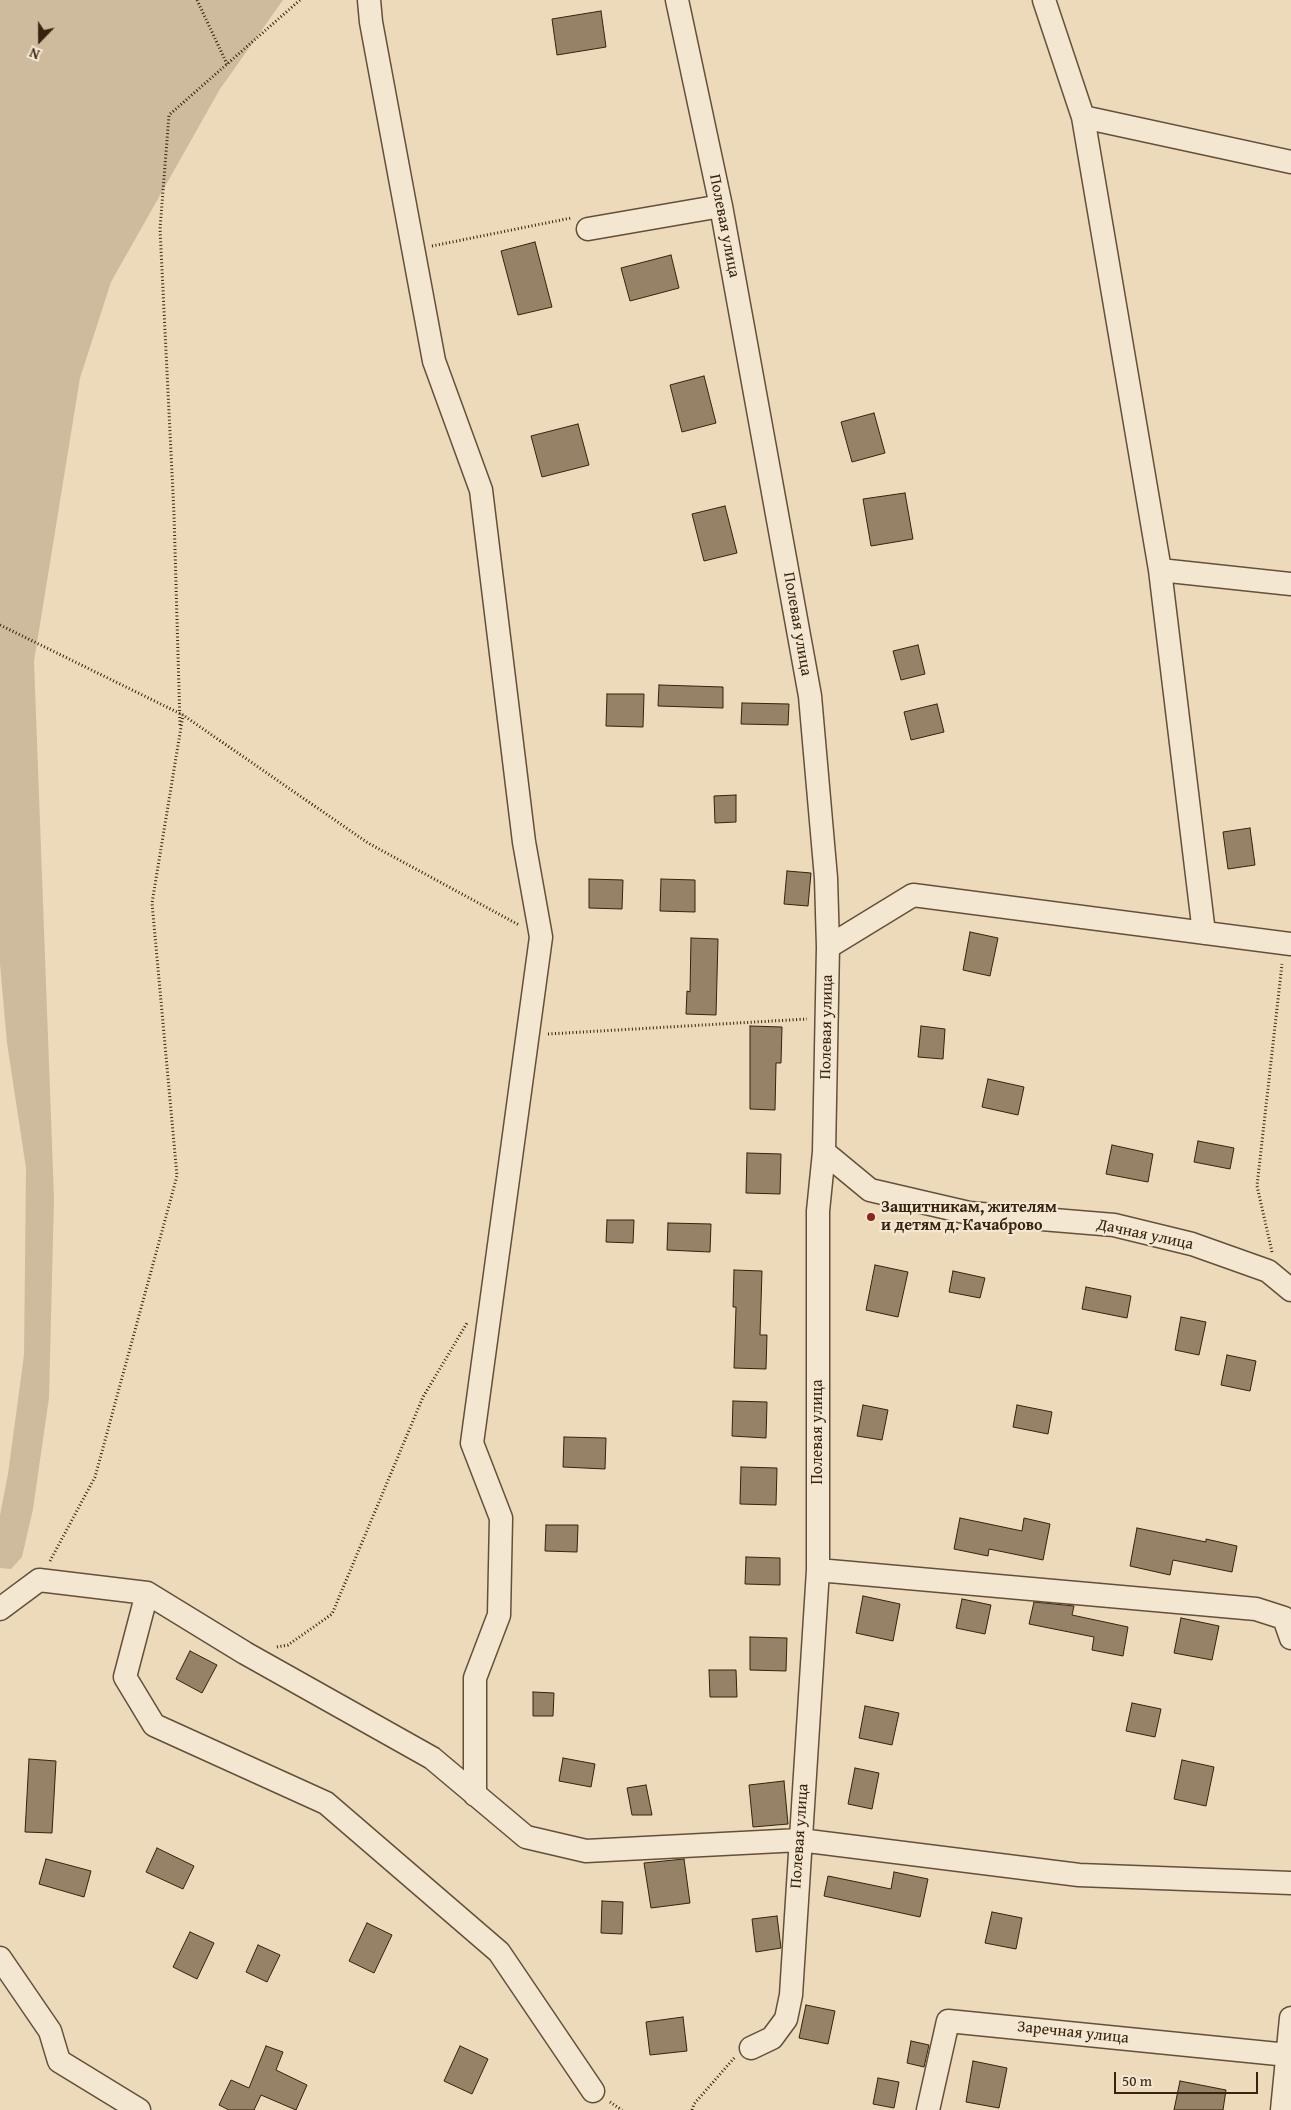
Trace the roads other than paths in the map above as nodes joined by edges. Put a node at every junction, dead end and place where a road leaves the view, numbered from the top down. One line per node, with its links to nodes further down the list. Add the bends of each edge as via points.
1 (369, 0): 19 (street, via 370,22 434,361 481,490 524,842 541,937 472,1442 501,1518 499,1615 474,1678)
2 (677, 0): 6 (street, Полевая улица)
3 (1044, 0): 4 (street)
4 (1083, 117): 5 (street); 8 (street)
5 (1291, 162)
6 (721, 206): 7 (street); 12 (street, Полевая улица, via 810,696 826,878)
7 (582, 223)
8 (1160, 570): 9 (street); 10 (street)
9 (1291, 584)
10 (1204, 933): 11 (street); 12 (street, via 913,895)
11 (1288, 943)
12 (828, 946): 13 (street, Полевая улица)
13 (824, 1152): 14 (street, Дачная улица, via 870,1190 969,1213 1114,1225 1192,1244 1268,1271); 15 (street, Полевая улица, via 818,1211)
14 (1284, 1284)
15 (818, 1570): 18 (street, via 1256,1609 1284,1618); 20 (street, Полевая улица)
16 (147, 1592): 17 (street, via 40,1580); 19 (street, via 245,1653 432,1758); 26 (street, via 125,1677 154,1725 326,1803 498,1952)
17 (0, 1609)
18 (1291, 1638)
19 (475, 1795): 20 (street, via 526,1837 586,1851)
20 (800, 1840): 21 (street, via 1079,1874); 24 (street, Полевая улица, via 791,1995 786,2019 772,2038)
21 (1291, 1883)
22 (0, 1958): 27 (street, via 50,2031 59,2061)
23 (1291, 2018): 25 (street)
24 (751, 2048)
25 (1288, 2055): 28 (street, Заречная улица, via 948,2021); 29 (street)
26 (593, 2091)
27 (139, 2110)
28 (928, 2110)
29 (1282, 2110)

